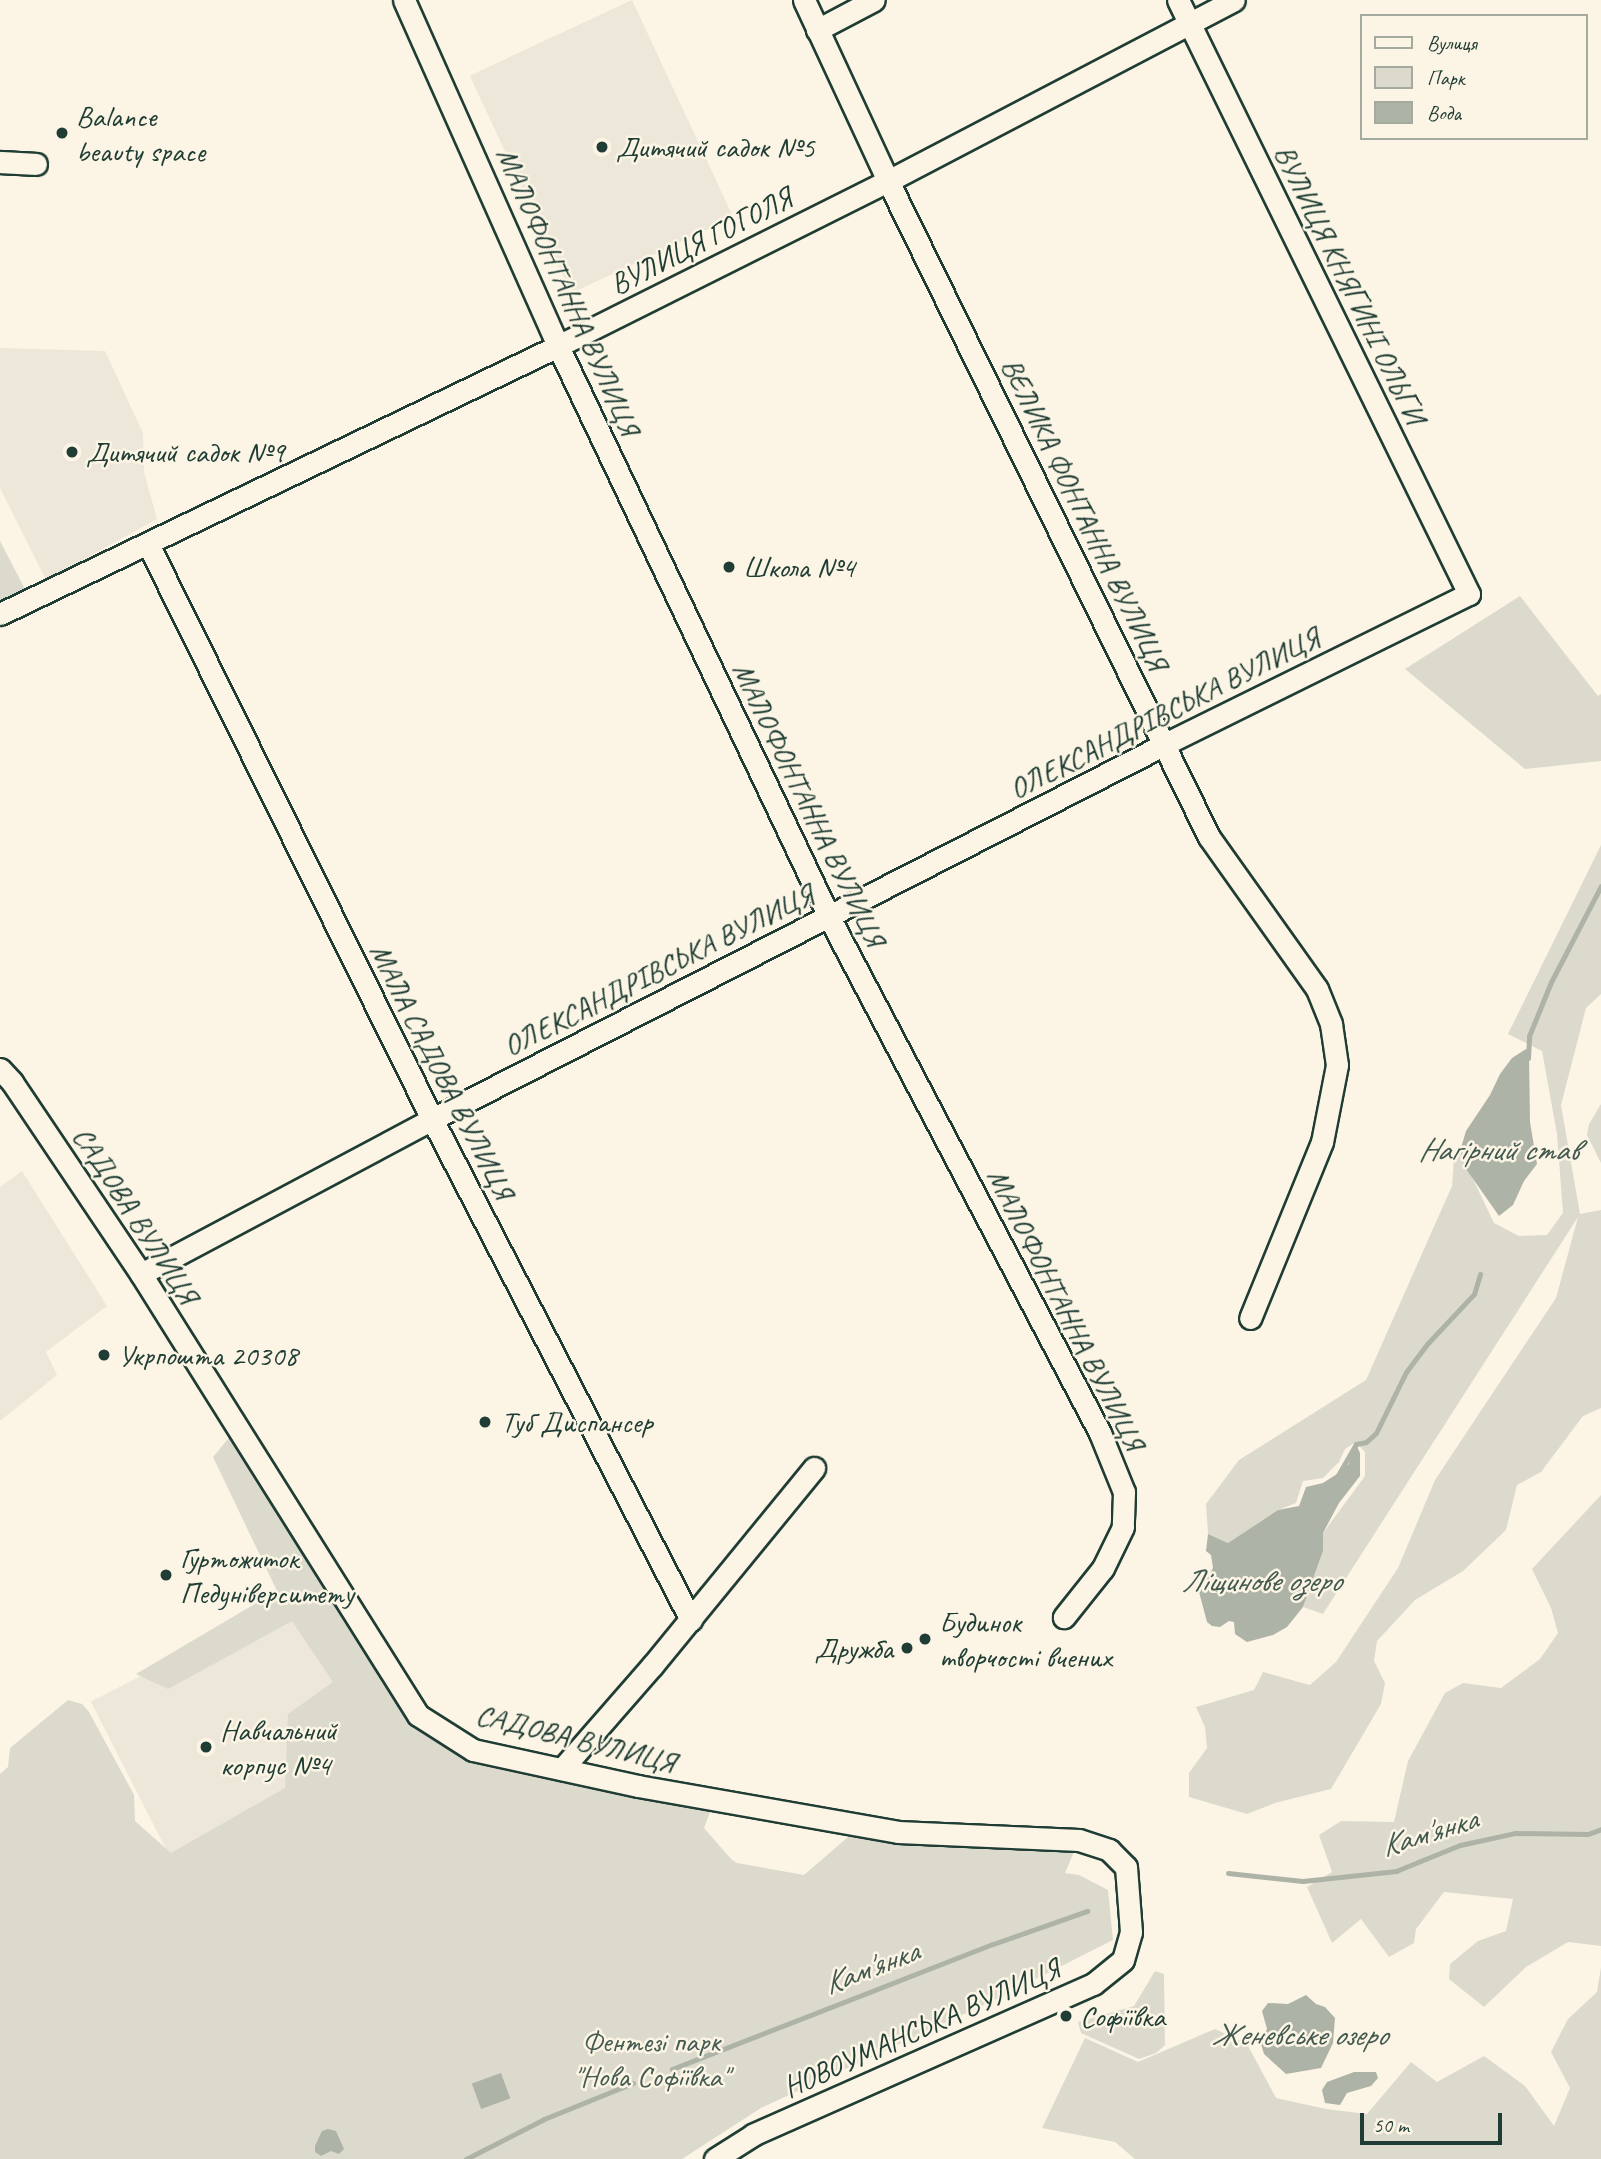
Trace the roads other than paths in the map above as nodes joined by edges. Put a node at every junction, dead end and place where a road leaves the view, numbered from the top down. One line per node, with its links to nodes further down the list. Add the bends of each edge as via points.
1 (404, 0): 11 (street, МАЛОФОНТАННА ВУЛИЦЯ)
2 (804, 0): 7 (street, ВЕЛИКА ФОНТАННА ВУЛИЦЯ)
3 (874, 0): 7 (street)
4 (1178, 0): 6 (street, ВУЛИЦЯ КНЯГИНІ ОЛЬГИ)
5 (1234, 0): 6 (street, ВУЛИЦЯ ГОГОЛЯ)
6 (1190, 23): 10 (street, ВУЛИЦЯ ГОГОЛЯ); 13 (street, ВУЛИЦЯ КНЯГИНІ ОЛЬГИ)
7 (817, 30): 10 (street, ВЕЛИКА ФОНТАННА ВУЛИЦЯ)
8 (0, 162): 9 (street)
9 (36, 164)
10 (888, 181): 11 (street, ВУЛИЦЯ ГОГОЛЯ); 15 (street, ВЕЛИКА ФОНТАННА ВУЛИЦЯ)
11 (558, 346): 12 (street, ВУЛИЦЯ ГОГОЛЯ); 16 (street, МАЛОФОНТАННА ВУЛИЦЯ)
12 (148, 544): 14 (street, ВУЛИЦЯ ГОГОЛЯ); 18 (street, МАЛА САДОВА ВУЛИЦЯ)
13 (1469, 594): 15 (street, ОЛЕКСАНДРІВСЬКА ВУЛИЦЯ)
14 (0, 614)
15 (1165, 744): 16 (street, ОЛЕКСАНДРІВСЬКА ВУЛИЦЯ); 20 (street, ВЕЛИКА ФОНТАННА ВУЛИЦЯ, via 1209,837 1317,989 1335,1044 1334,1095 1322,1142)
16 (829, 917): 18 (street, ОЛЕКСАНДРІВСЬКА ВУЛИЦЯ); 22 (street, МАЛОФОНТАННА ВУЛИЦЯ, via 1100,1433 1124,1492 1123,1527 1113,1548)
17 (0, 1069): 19 (street, САДОВА ВУЛИЦЯ)
18 (432, 1119): 19 (street, ОЛЕКСАНДРІВСЬКА ВУЛИЦЯ); 23 (street, МАЛА САДОВА ВУЛИЦЯ)
19 (141, 1274): 24 (street, САДОВА ВУЛИЦЯ, via 418,1715 473,1750)
20 (1250, 1318)
21 (814, 1468): 23 (street)
22 (1064, 1617)
23 (691, 1620): 24 (street)
24 (562, 1769): 25 (street, САДОВА ВУЛИЦЯ, via 898,1832 1079,1840 1109,1850 1126,1867)
25 (1131, 1933): 26 (street, НОВОУМАНСЬКА ВУЛИЦЯ, via 1123,1960 1093,1984 753,2135)
26 (715, 2159)

